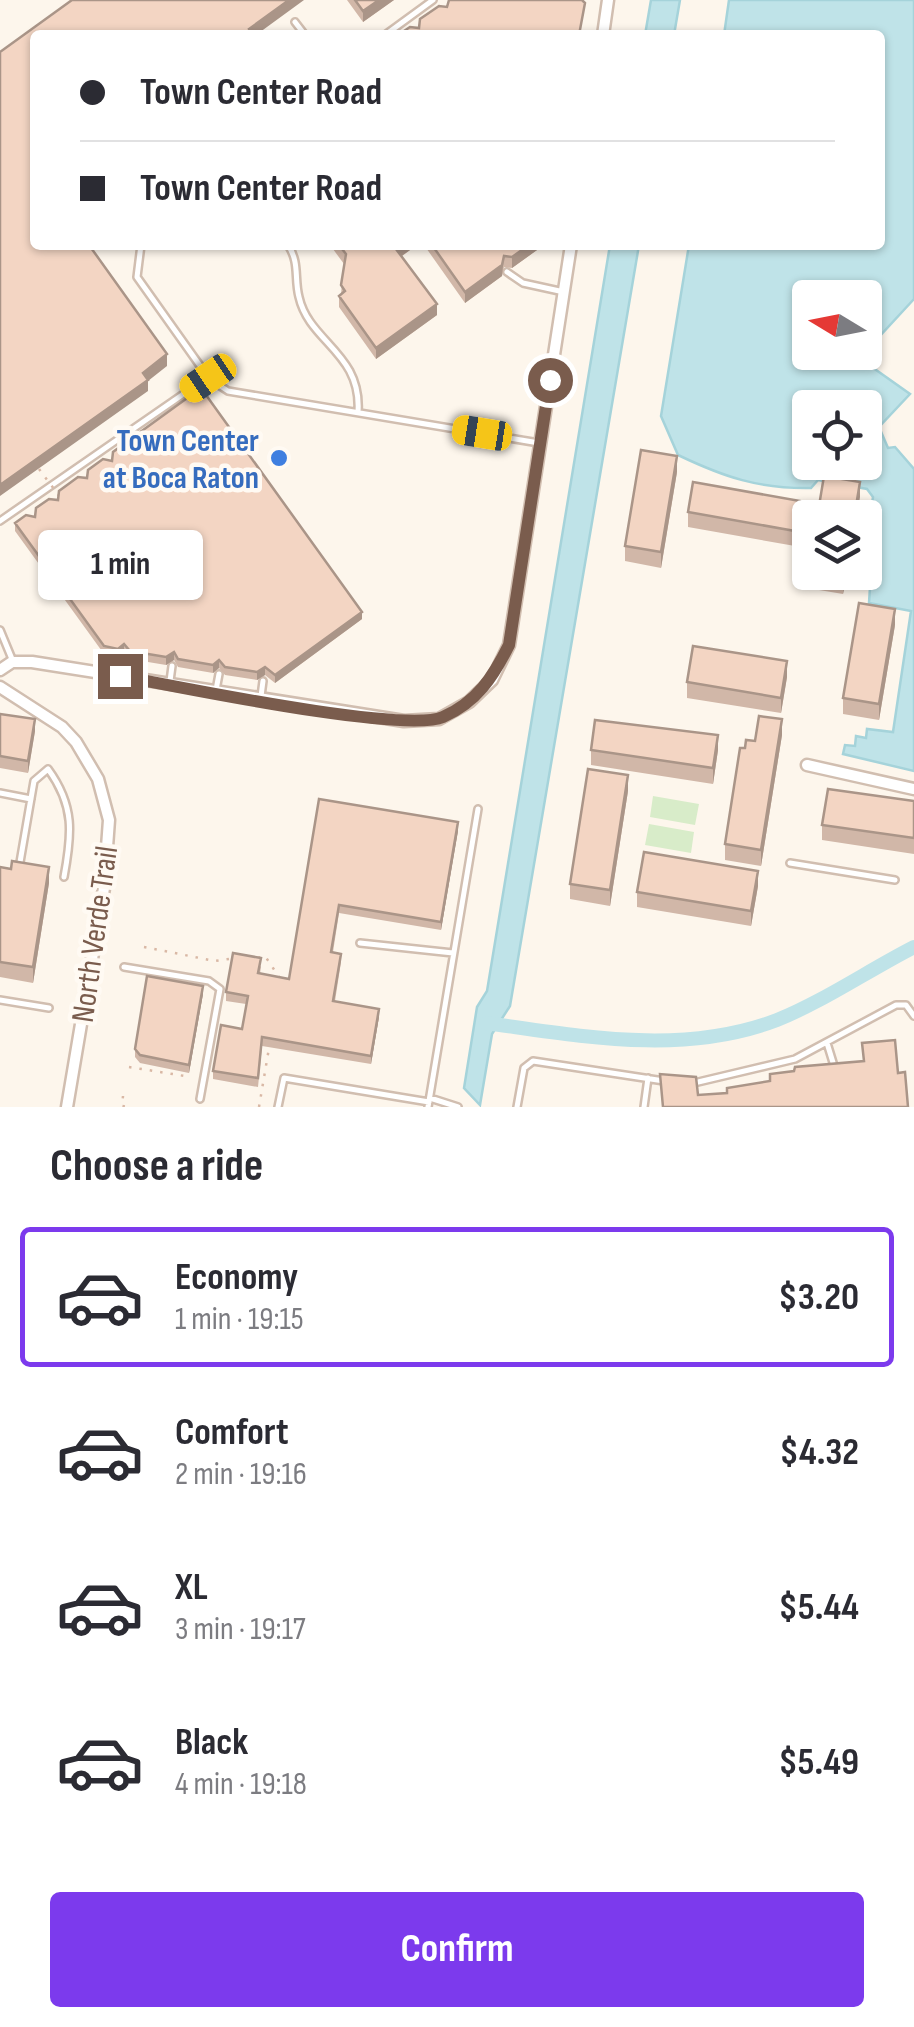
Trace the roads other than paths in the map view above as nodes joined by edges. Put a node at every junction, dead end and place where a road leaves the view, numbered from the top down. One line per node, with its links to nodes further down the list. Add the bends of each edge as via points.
1 (433, 0): 4 (lane); 6 (lane)
2 (596, 0): 5 (lane)
3 (608, 0): 5 (street)
4 (444, 13)
5 (606, 14): 11 (street)
6 (406, 20): 9 (lane); 10 (lane)
7 (295, 22): 8 (lane)
8 (301, 30)
9 (392, 30)
10 (413, 30)
11 (604, 30)
12 (140, 250): 17 (lane, via 137,277)
13 (292, 250): 20 (lane, via 303,307 355,377)
14 (570, 250): 16 (street)
15 (507, 272): 16 (lane, via 524,284)
16 (564, 292): 24 (street)
17 (208, 378): 18 (lane); 20 (lane, via 228,391)
18 (180, 396): 19 (lane); 21 (lane)
19 (187, 406)
20 (358, 412): 24 (lane)
21 (153, 415): 22 (lane); 23 (lane)
22 (160, 426)
23 (127, 433): 25 (lane); 26 (lane)
24 (542, 443): 46 (street, via 509,645 492,680 469,702 439,719 404,721)
25 (134, 444)
26 (101, 451): 27 (lane); 28 (lane)
27 (108, 464)
28 (75, 469): 29 (lane); 30 (lane)
29 (83, 482)
30 (46, 490): 31 (lane); 32 (lane)
31 (54, 503)
32 (21, 506): 33 (lane); 34 (lane)
33 (30, 520)
34 (0, 521)
35 (0, 630): 37 (lane)
36 (124, 658): 41 (lane)
37 (12, 662): 39 (street); 41 (street)
38 (172, 666): 43 (lane)
39 (0, 670)
40 (219, 674): 45 (lane)
41 (120, 676): 43 (street)
42 (262, 681): 46 (lane)
43 (169, 684): 45 (street)
44 (0, 687): 69 (street, North Verde Trail, via 76,742 98,779 109,820)
45 (216, 692): 46 (street)
46 (260, 699)
47 (807, 765): 48 (street)
48 (914, 788)
49 (0, 793): 50 (lane)
50 (31, 799): 53 (lane); 54 (lane, via 34,781 48,769 64,792 73,828)
51 (478, 809): 57 (lane)
52 (790, 863): 55 (lane)
53 (18, 869)
54 (64, 877)
55 (895, 880)
56 (360, 943): 57 (lane)
57 (453, 953): 68 (lane)
58 (124, 967): 67 (lane, via 209,980 220,989)
59 (0, 1000): 60 (lane)
60 (48, 1008)
61 (914, 1016): 62 (lane, via 896,1005)
62 (827, 1043): 63 (lane); 66 (lane, via 795,1059)
63 (837, 1076)
64 (648, 1078): 65 (lane); 72 (lane, via 532,1062 524,1068); 73 (lane)
65 (666, 1081)
66 (685, 1084)
67 (200, 1099)
68 (429, 1102): 70 (lane, via 284,1078); 71 (lane)
69 (67, 1107)
70 (278, 1107)
71 (458, 1107)
72 (517, 1107)
73 (644, 1107)

